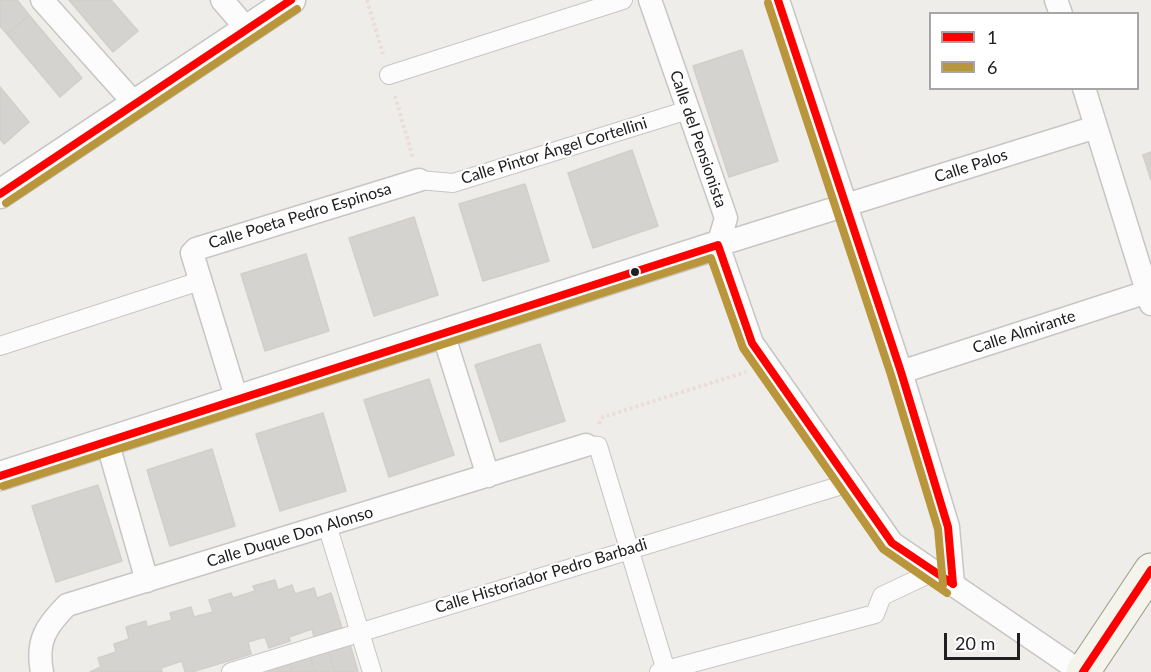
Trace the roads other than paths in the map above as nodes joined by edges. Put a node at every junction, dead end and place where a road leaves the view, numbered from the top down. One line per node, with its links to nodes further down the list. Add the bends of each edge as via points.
1 (42, 0): 10 (street)
2 (222, 0): 7 (street)
3 (291, 0): 7 (street)
4 (623, 0): 8 (street)
5 (650, 0): 11 (street, Calle del Pensionista)
6 (778, 0): 15 (street)
7 (248, 29): 10 (street)
8 (388, 75)
9 (1085, 90): 12 (street)
10 (135, 104): 14 (street)
11 (688, 110): 13 (street, Calle Pintor Ángel Cortellini, via 453,183); 16 (street, Calle del Pensionista, via 726,218)
12 (1096, 127): 15 (street, Calle Palos); 18 (street)
13 (419, 180): 17 (street, Calle Poeta Pedro Espinosa, via 196,249 192,253)
14 (3, 185)
15 (846, 206): 16 (street, Calle Palos); 21 (street)
16 (718, 245): 19 (street); 27 (street, via 752,343)
17 (200, 281): 20 (street); 22 (street, Calle Poeta Pedro Espinosa)
18 (1149, 298): 21 (street, Calle Almirante)
19 (443, 333): 22 (street); 26 (street)
20 (0, 346)
21 (901, 372): 32 (street, via 948,527)
22 (237, 400): 23 (street)
23 (108, 441): 25 (street); 31 (street)
24 (586, 445): 26 (street, Calle Duque Don Alonso); 29 (street, via 598,446)
25 (0, 476)
26 (488, 476): 28 (street, Calle Duque Don Alonso)
27 (852, 482): 29 (street, Calle Historiador Pedro Barbadi); 30 (street, via 892,543)
28 (327, 525): 31 (street, Calle Duque Don Alonso); 34 (street)
29 (628, 549): 34 (street, Calle Historiador Pedro Barbadi); 35 (street, via 664,664)
30 (935, 571): 32 (street); 35 (street, via 882,596 874,614)
31 (147, 581): 36 (street, Calle Duque Don Alonso, via 67,605 46,625 39,657)
32 (953, 584): 39 (street)
33 (1147, 585): 39 (main road)
34 (360, 631): 37 (street, Calle Historiador Pedro Barbadi); 38 (street)
35 (661, 671)
36 (42, 672)
37 (231, 672)
38 (372, 672)
39 (1082, 672)

